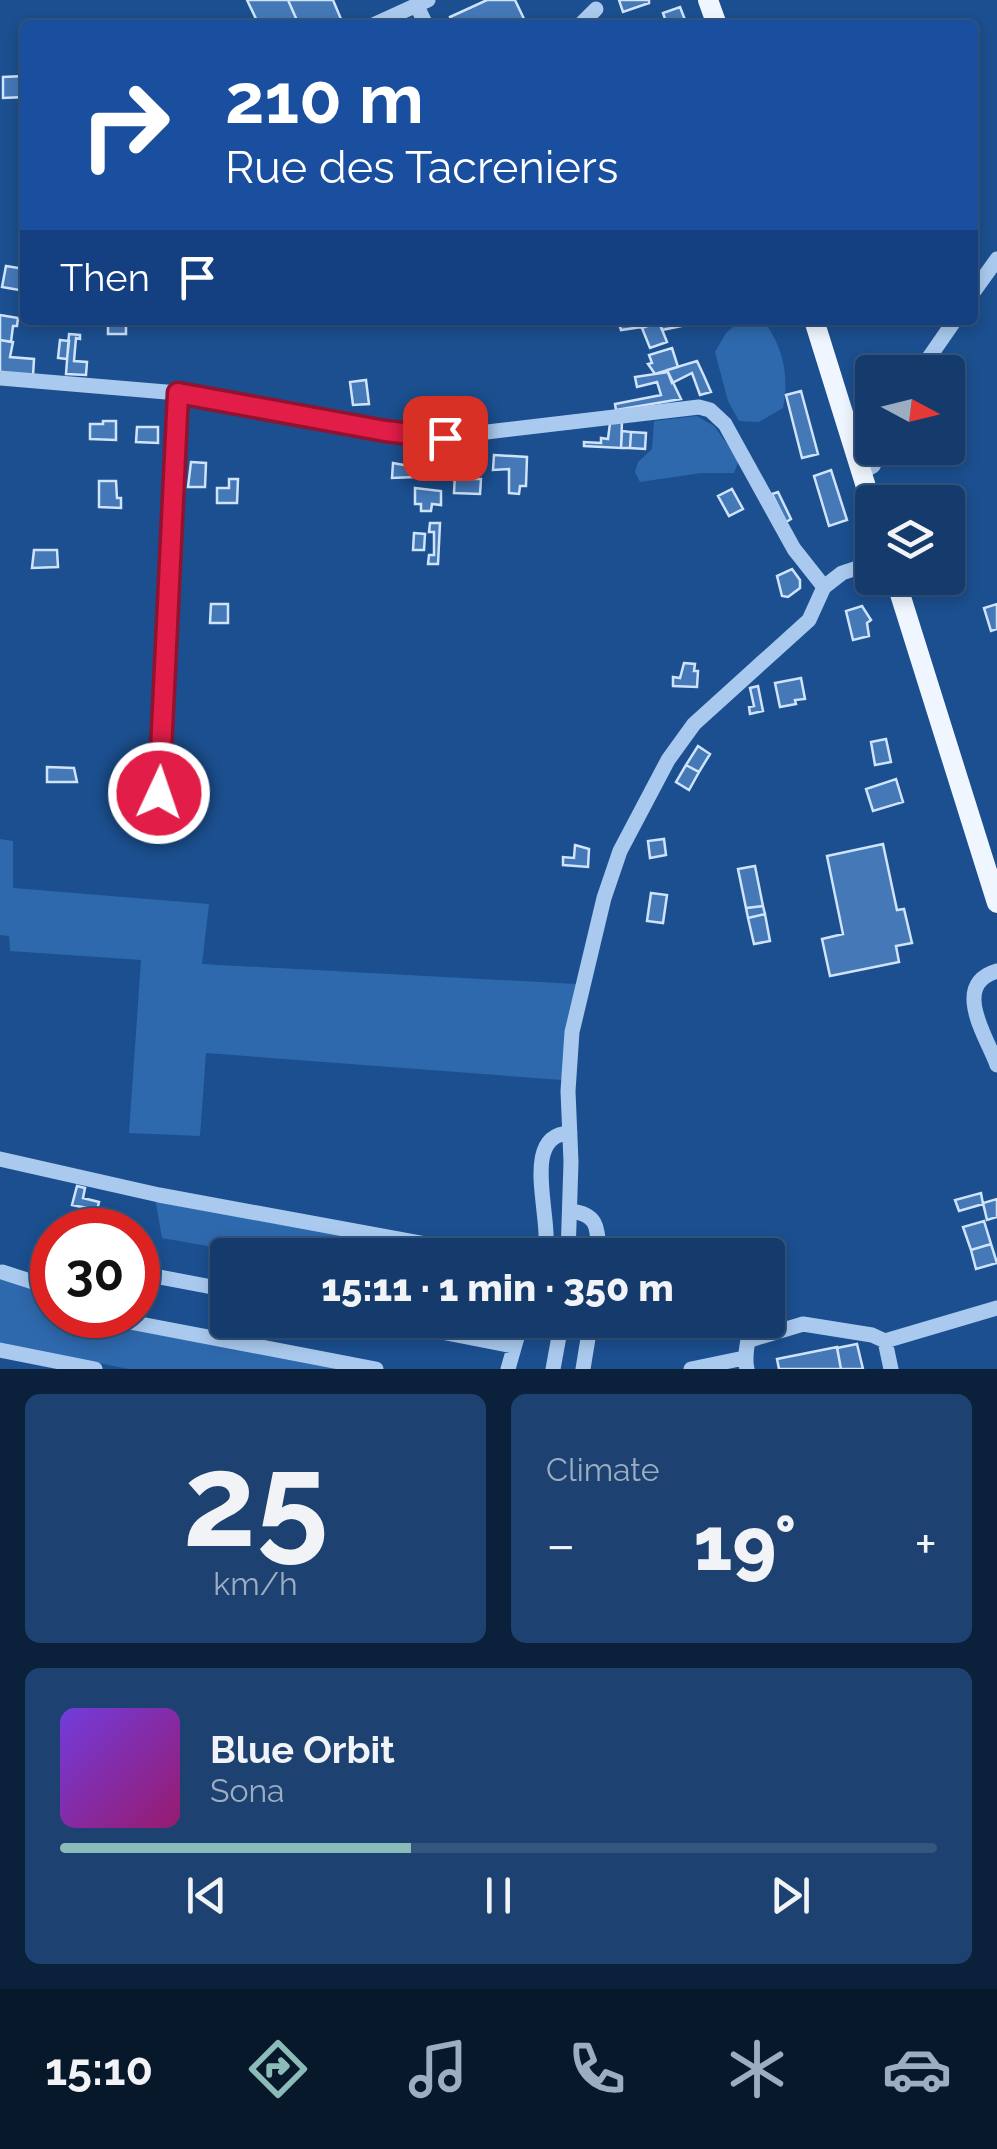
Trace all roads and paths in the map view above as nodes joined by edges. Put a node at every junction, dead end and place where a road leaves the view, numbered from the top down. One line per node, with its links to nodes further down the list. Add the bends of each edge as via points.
1 (413, 4): 3 (street)
2 (596, 8): 4 (street)
3 (383, 20)
4 (585, 20)
5 (997, 260): 6 (street)
6 (978, 286)
7 (816, 325): 13 (main road)
8 (952, 325): 9 (street)
9 (931, 355)
10 (0, 378): 11 (street)
11 (178, 393): 16 (street, via 445,438 700,406 725,424 794,549); 18 (street)
12 (874, 465): 13 (street)
13 (862, 472): 14 (main road)
14 (866, 485)
15 (855, 568): 16 (street)
16 (824, 587): 22 (street, via 809,620 694,724 638,814 604,898 582,982 572,1032)
17 (900, 595): 19 (main road)
18 (159, 793)
19 (997, 904)
20 (997, 972): 21 (street, via 979,984 974,1006)
21 (997, 1066)
22 (570, 1133): 24 (street); 26 (street, via 552,1138 542,1156)
23 (0, 1158): 25 (street)
24 (570, 1211): 27 (street); 28 (street, via 594,1221)
25 (393, 1238)
26 (548, 1238)
27 (569, 1238)
28 (596, 1238)
29 (2, 1272): 31 (street)
30 (160, 1276): 32 (street)
31 (30, 1281)
32 (210, 1286)
33 (997, 1308): 40 (street)
34 (160, 1328): 45 (street)
35 (472, 1338): 41 (street)
36 (516, 1338): 41 (street)
37 (559, 1338): 47 (street)
38 (588, 1338): 48 (street)
39 (750, 1340): 40 (street, via 804,1324); 43 (street)
40 (884, 1341): 50 (street)
41 (513, 1346): 46 (street)
42 (0, 1350): 44 (street)
43 (746, 1363): 49 (street)
44 (95, 1369)
45 (376, 1369)
46 (508, 1369)
47 (553, 1369)
48 (584, 1369)
49 (691, 1369)
50 (891, 1369)

